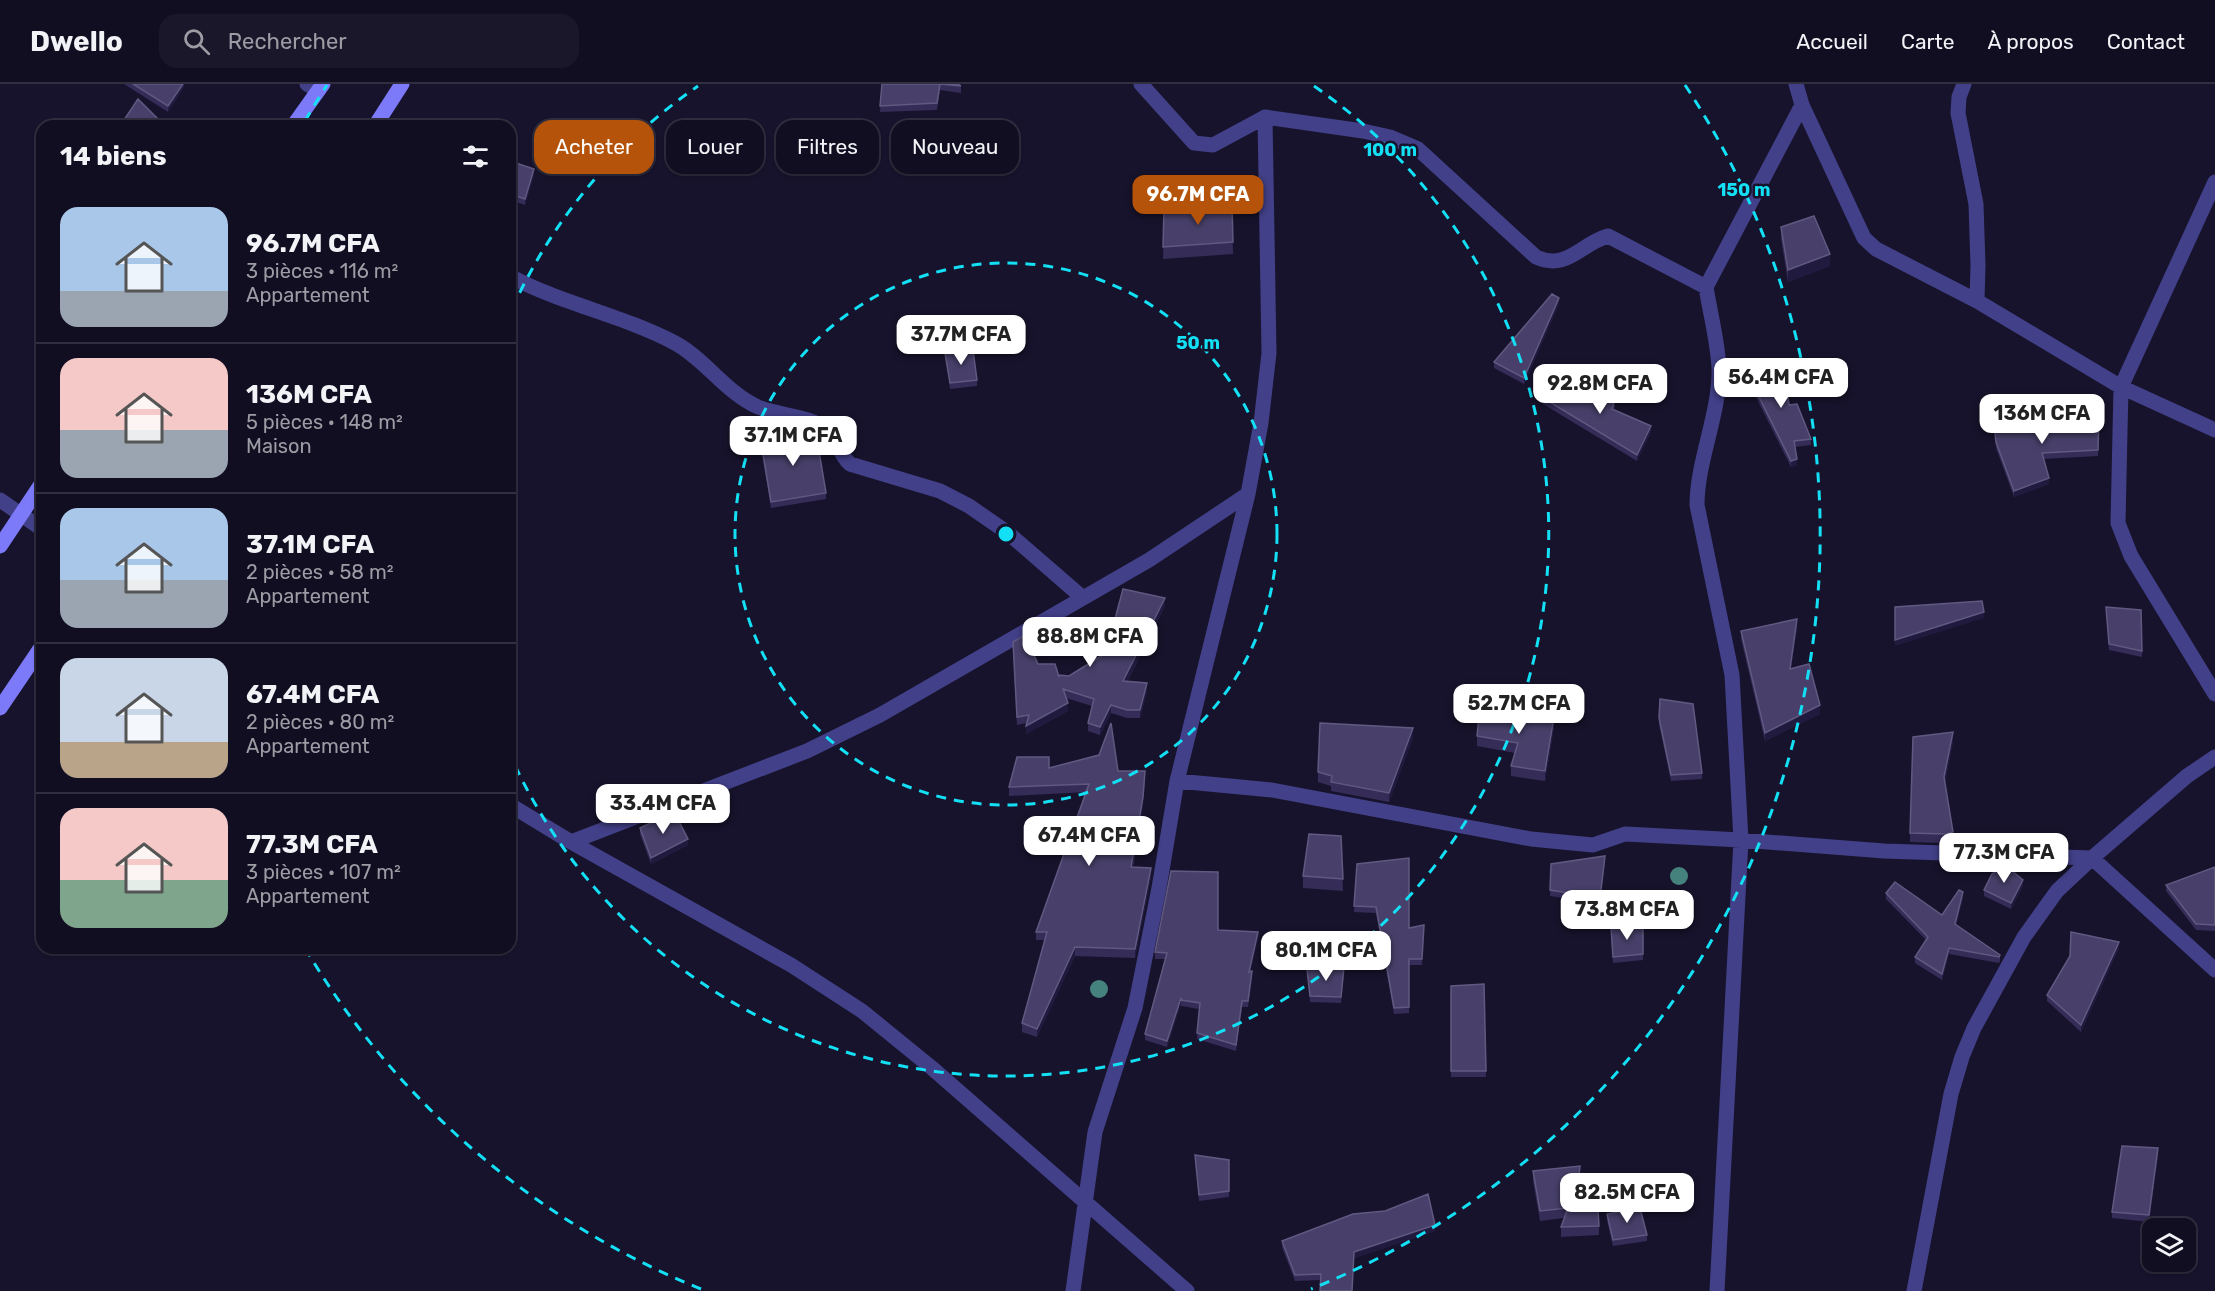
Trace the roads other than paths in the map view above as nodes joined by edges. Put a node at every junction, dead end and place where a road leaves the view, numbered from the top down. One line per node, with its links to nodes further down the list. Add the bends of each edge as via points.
1 (402, 84): 9 (main road)
2 (1141, 84): 7 (street, via 1194,143 1213,145)
3 (1796, 84): 6 (street)
4 (1964, 84): 13 (street, via 1958,113 1976,204)
5 (316, 86): 8 (main road)
6 (1802, 105): 12 (street); 13 (street, via 1864,237 1892,259)
7 (1265, 117): 12 (street, via 1363,131 1418,149 1536,257 1547,262 1561,262 1608,236); 17 (street, via 1269,353)
8 (296, 120)
9 (379, 120)
10 (2215, 182): 14 (street)
11 (516, 279): 22 (street, via 676,343 757,407 827,430 850,464 940,492 969,507 1008,533)
12 (1706, 287): 29 (street, via 1719,369 1697,505 1732,675)
13 (1977, 301): 14 (street)
14 (2121, 387): 15 (street); 24 (street, via 2118,523 2135,565)
15 (2215, 430)
16 (36, 492): 19 (main road)
17 (1248, 494): 22 (street, via 1149,560); 27 (street)
18 (0, 500): 19 (street)
19 (21, 514): 20 (street); 21 (main road)
20 (36, 525)
21 (0, 546)
22 (1083, 598): 30 (street, via 880,715 807,751)
23 (36, 655): 25 (main road)
24 (2215, 694)
25 (0, 708)
26 (2215, 758): 31 (street, via 2187,776)
27 (1177, 781): 29 (street, via 1272,790 1557,842 1593,844 1625,834); 33 (street, via 1136,1008 1095,1132)
28 (516, 809): 30 (street)
29 (1741, 840): 31 (street, via 1893,852); 36 (street)
30 (571, 842): 33 (street, via 791,965 862,1011)
31 (2092, 858): 32 (street); 37 (street, via 2057,891 2024,937 1962,1057 1951,1094)
32 (2215, 970)
33 (1086, 1204): 34 (street); 35 (street)
34 (1073, 1291)
35 (1187, 1291)
36 (1717, 1291)
37 (1914, 1291)

